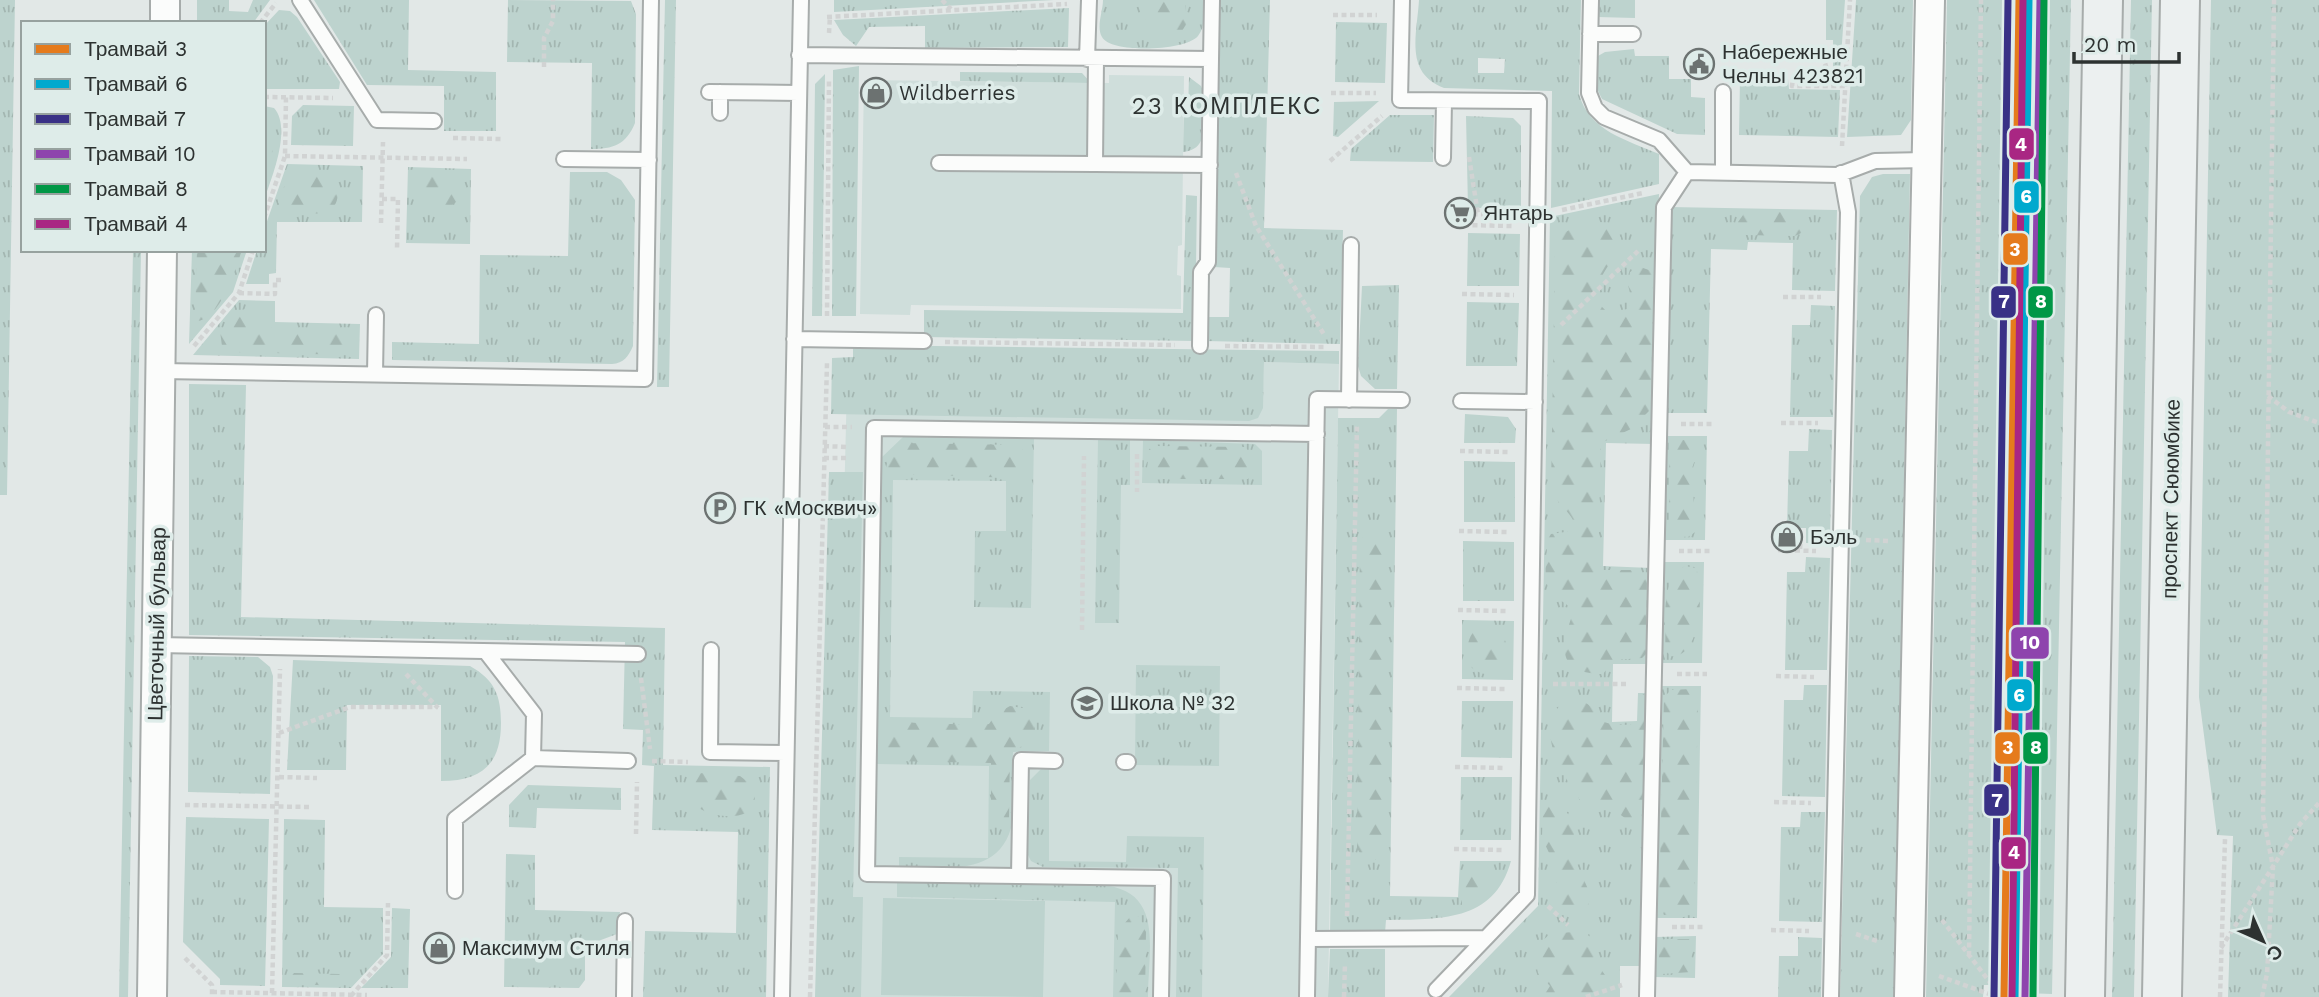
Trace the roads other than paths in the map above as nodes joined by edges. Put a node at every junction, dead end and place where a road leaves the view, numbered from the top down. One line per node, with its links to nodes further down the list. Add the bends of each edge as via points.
1 (165, 0): 12 (street)
2 (300, 0): 22 (lane, via 377,120)
3 (652, 0): 25 (lane)
4 (801, 0): 15 (lane)
5 (1212, 0): 17 (lane)
6 (1402, 0): 20 (lane, via 1400,97)
7 (1591, 0): 13 (lane)
8 (1930, 0): 27 (street)
9 (2103, 0): 68 (main road)
10 (2180, 0): 69 (main road, проспект Сююмбике)
11 (1088, 2): 16 (lane)
12 (165, 21)
13 (1590, 34): 14 (lane); 30 (lane, via 1589,93 1595,108 1604,117 1660,140)
14 (1633, 34)
15 (799, 55): 16 (lane); 19 (lane)
16 (1092, 59): 17 (lane); 29 (lane)
17 (1211, 60): 26 (lane)
18 (1723, 92): 31 (lane)
19 (799, 93): 21 (lane, via 714,92); 36 (lane)
20 (1444, 101): 23 (lane); 44 (lane, via 1539,102)
21 (720, 113)
22 (434, 121)
23 (1443, 152)
24 (564, 159): 25 (lane)
25 (649, 160): 40 (lane, via 645,379)
26 (1210, 160): 29 (lane); 38 (lane, via 1208,262 1200,272)
27 (1926, 160): 32 (lane, via 1875,160); 67 (street)
28 (939, 163): 29 (lane)
29 (1095, 164)
30 (1687, 172): 31 (lane); 65 (lane, via 1664,207)
31 (1723, 172): 32 (lane)
32 (1841, 173): 66 (lane, via 1848,212)
33 (1351, 245): 41 (lane)
34 (162, 252): 39 (street, Цветочный бульвар)
35 (376, 315): 40 (lane)
36 (794, 339): 37 (lane); 50 (lane)
37 (924, 341)
38 (1200, 346)
39 (160, 371): 40 (lane); 46 (street, Цветочный бульвар)
40 (375, 374)
41 (1353, 400): 42 (lane); 45 (lane, via 1317,399)
42 (1402, 400)
43 (1461, 401): 44 (lane)
44 (1535, 402): 57 (lane, via 1527,895)
45 (1317, 434): 54 (lane, via 874,428 866,874); 58 (lane)
46 (156, 645): 48 (lane); 60 (street, Цветочный бульвар)
47 (711, 650): 50 (lane, via 710,752)
48 (486, 652): 49 (lane); 51 (lane, via 534,714)
49 (638, 654)
50 (786, 753): 62 (lane)
51 (533, 758): 53 (lane); 55 (lane, via 455,819)
52 (1055, 761): 54 (lane, via 1021,761)
53 (633, 767)
54 (1019, 876): 63 (lane, via 1163,878)
55 (455, 891)
56 (625, 921): 61 (lane)
57 (1486, 938): 58 (lane); 59 (lane)
58 (1308, 939): 64 (lane)
59 (1436, 990)
60 (152, 997)
61 (624, 997)
62 (782, 997)
63 (1161, 997)
64 (1307, 997)
65 (1647, 997)
66 (1831, 997)
67 (1909, 997)
68 (2085, 997)
69 (2162, 997)

